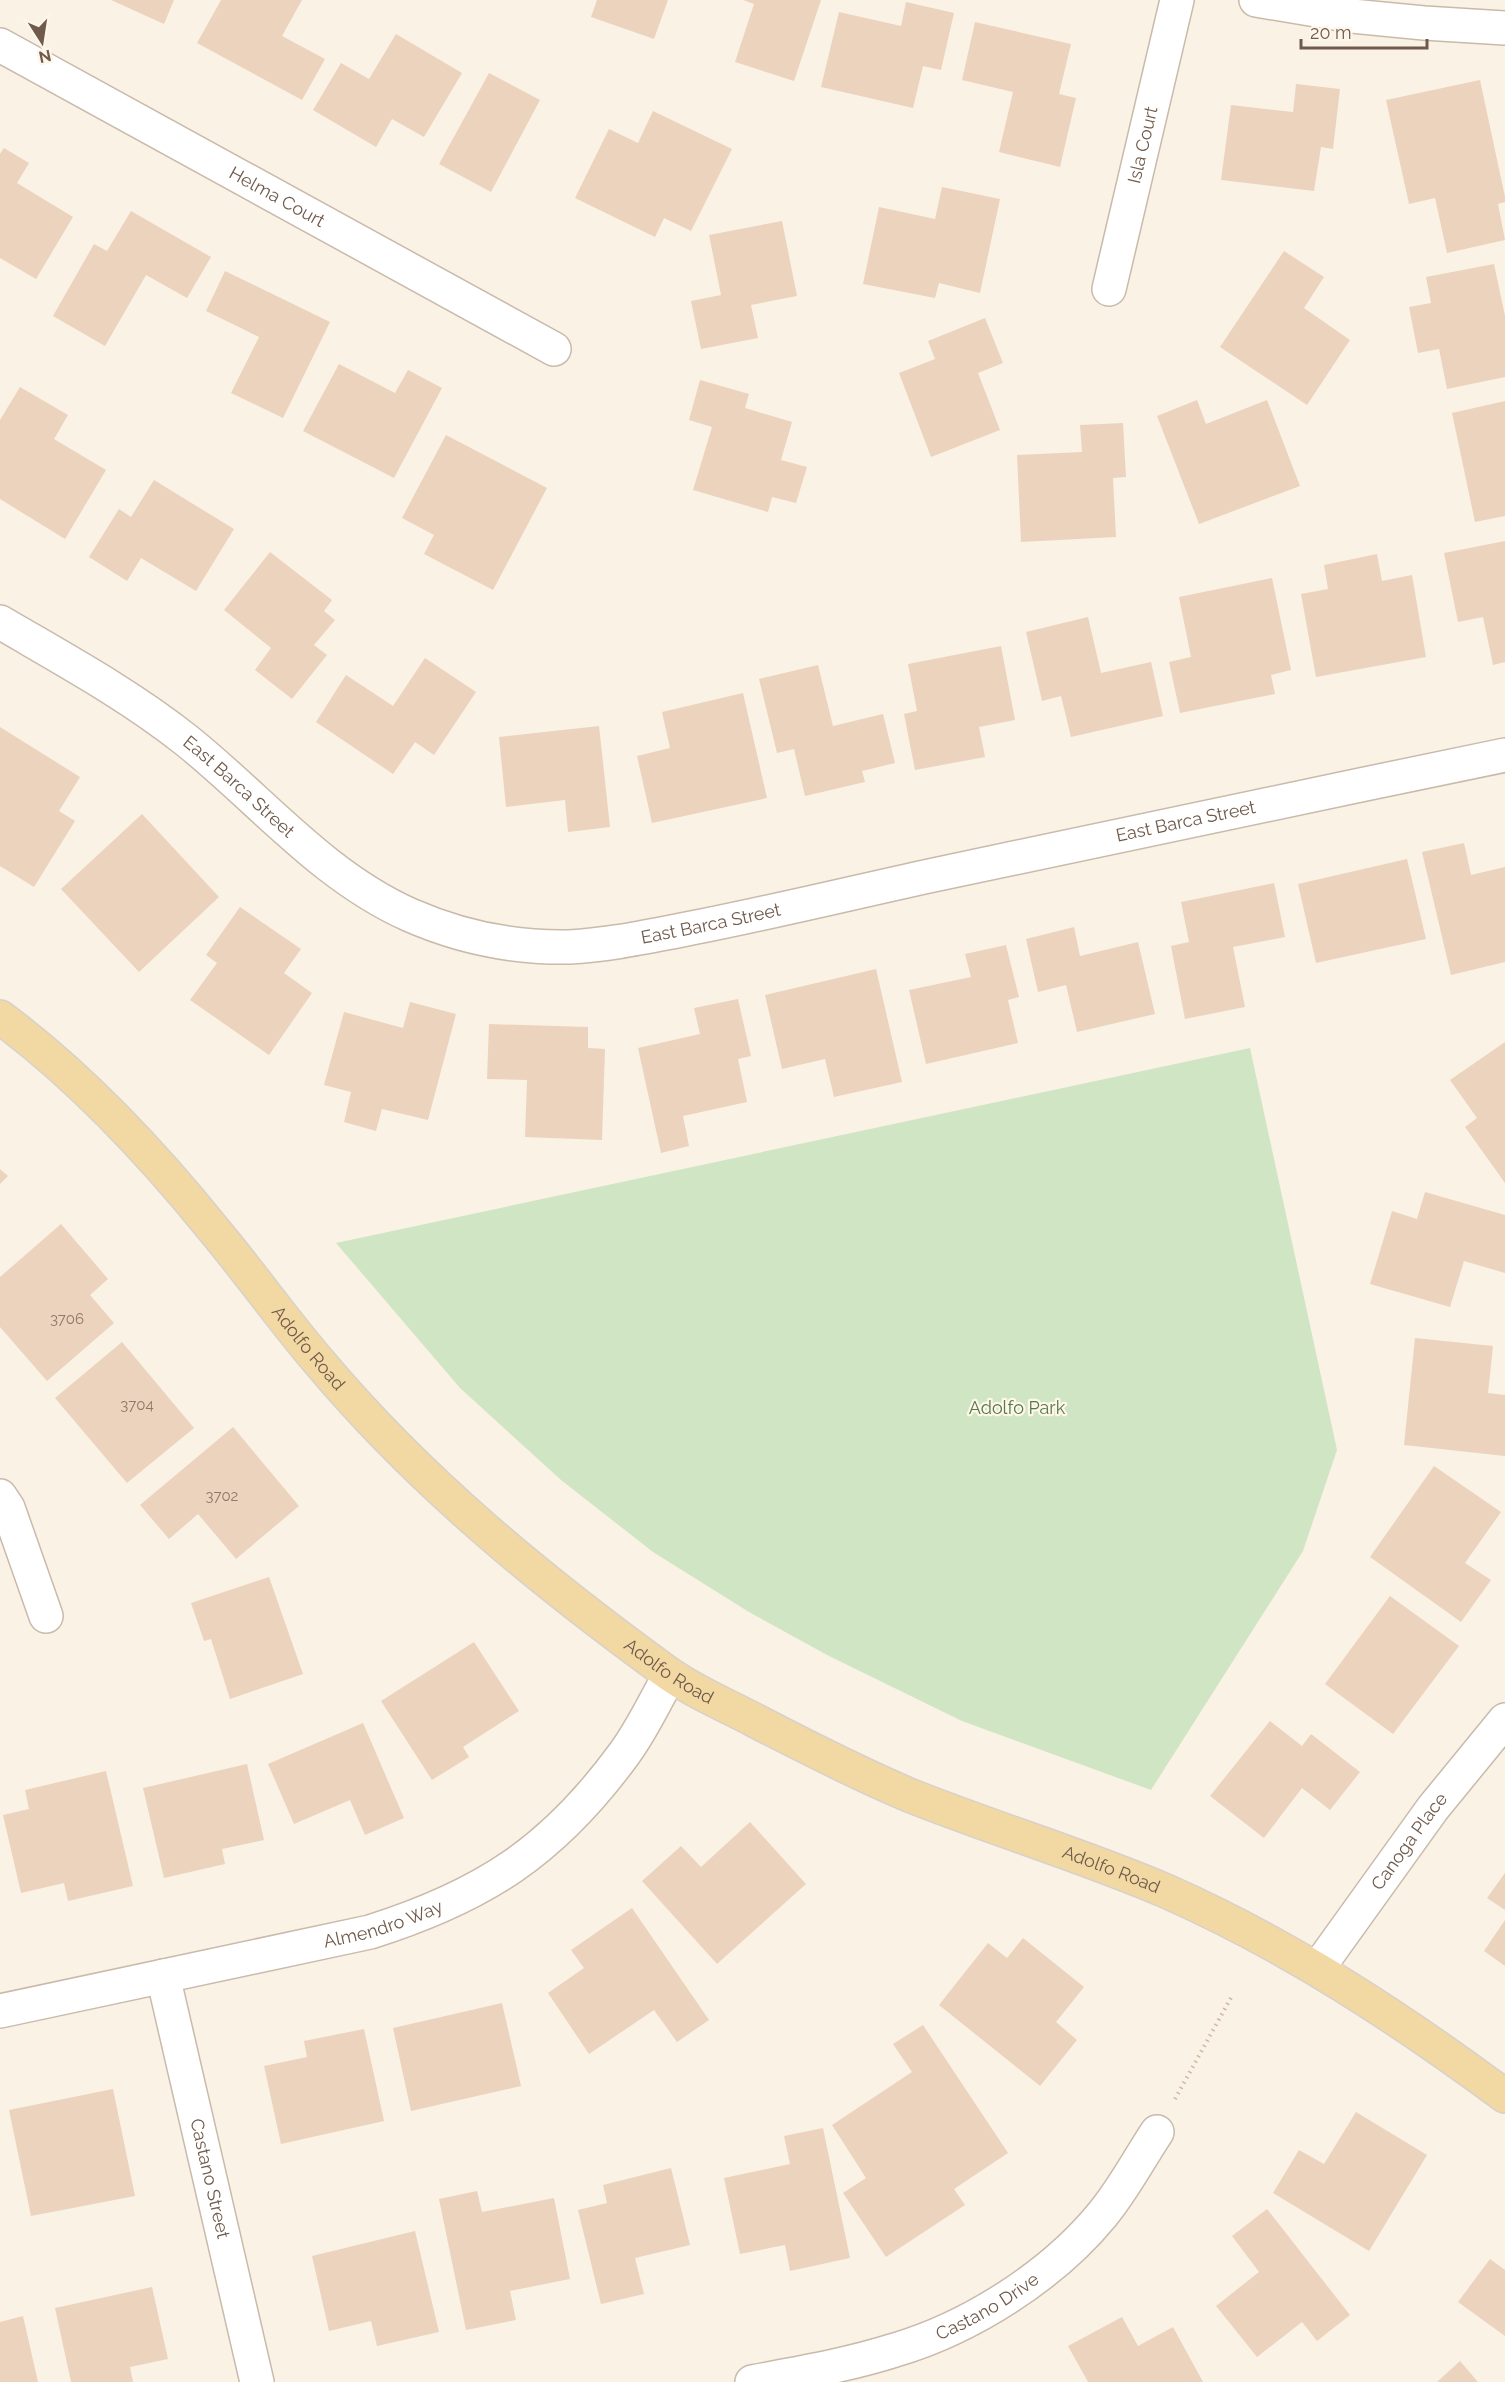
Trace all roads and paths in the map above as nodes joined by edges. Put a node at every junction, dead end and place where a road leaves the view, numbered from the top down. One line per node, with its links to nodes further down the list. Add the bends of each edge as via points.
1 (1177, 0): 5 (street, Isla Court)
2 (1256, 0): 3 (street, via 1352,16)
3 (1505, 28)
4 (0, 45): 6 (street, Helma Court)
5 (1109, 290)
6 (554, 349)
7 (0, 622): 8 (street, East Barca Street, via 134,701 188,742 329,866 376,897 447,929 524,945 603,945 724,922)
8 (1505, 755)
9 (0, 1017): 12 (main road, Adolfo Road, via 78,1082 147,1151 320,1363 448,1497 519,1560)
10 (0, 1496): 11 (street, via 8,1508)
11 (46, 1616)
12 (670, 1675): 14 (main road, Adolfo Road, via 812,1750 908,1794 1165,1891); 15 (street, Almendro Way, via 625,1753 587,1801 554,1836 490,1882 417,1918 370,1932)
13 (1505, 1720): 14 (street, Canoga Place, via 1433,1809)
14 (1318, 1968): 18 (main road, Adolfo Road)
15 (164, 1976): 17 (street, Almendro Way); 20 (street, Castano Street)
16 (1233, 1994): 19 (path)
17 (0, 2011)
18 (1505, 2096)
19 (1157, 2132): 21 (street, Castano Drive, via 1096,2222 1029,2282 987,2309 896,2350)
20 (257, 2382)
21 (752, 2382)

